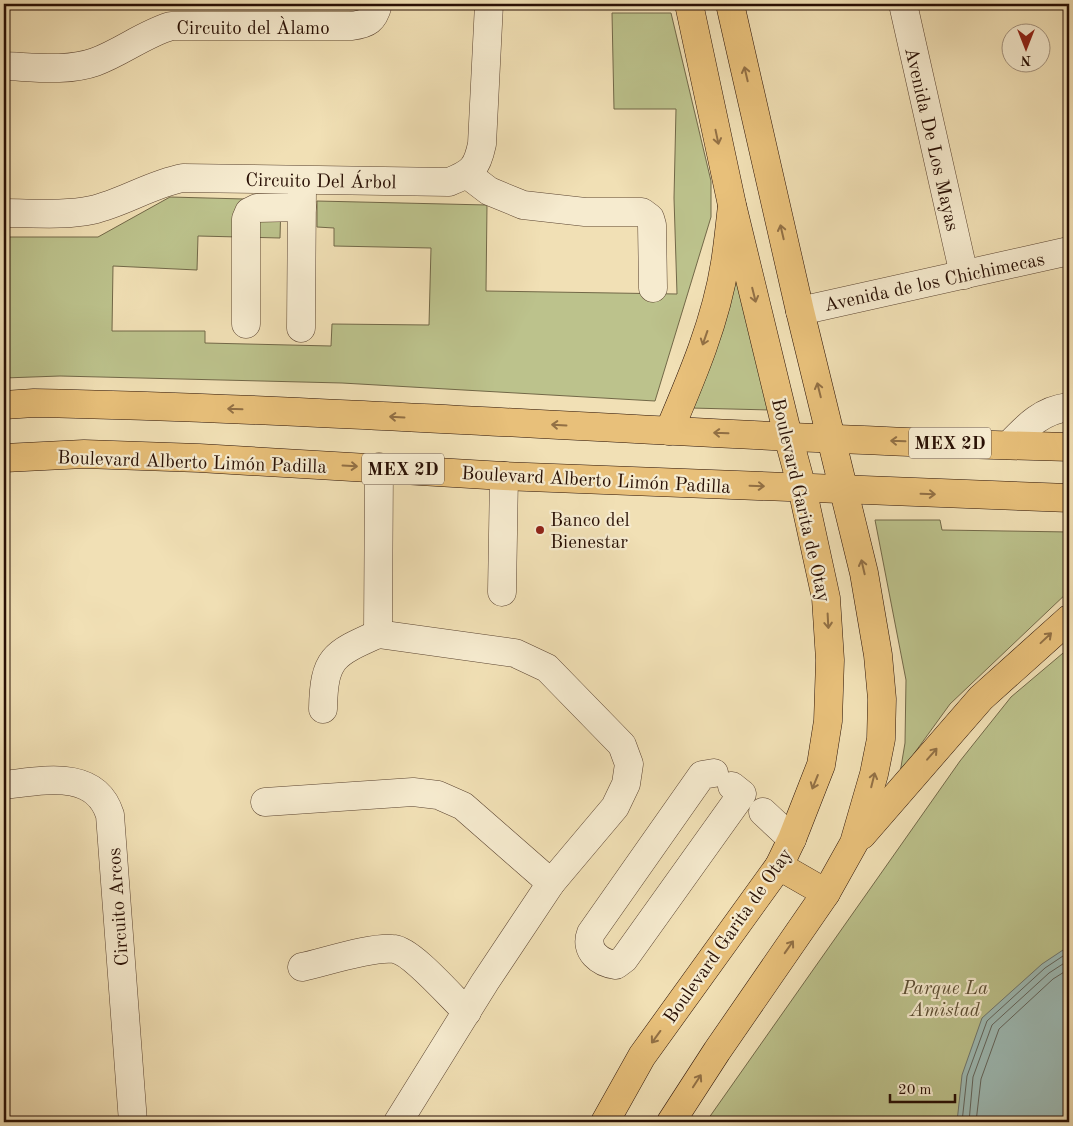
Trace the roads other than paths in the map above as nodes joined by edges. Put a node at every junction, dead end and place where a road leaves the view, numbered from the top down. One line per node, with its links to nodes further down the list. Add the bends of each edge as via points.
1 (378, 4): 6 (street, Circuito del Àlamo, via 375,16 366,24 172,26 82,66)
2 (489, 4): 7 (street, via 482,144 478,161)
3 (689, 4): 9 (main road, Boulevard Garita de Otay, one-way to 9)
4 (730, 4): 15 (main road, one-way to 4)
5 (903, 4): 13 (street, Avenida De Los Mayas)
6 (4, 66)
7 (468, 175): 8 (street, Circuito Del Árbol, via 449,182); 14 (street, via 489,191 523,204 585,212 642,212 650,218 652,225)
8 (302, 180): 10 (street); 11 (street, Circuito Del Árbol, via 183,178 162,182 94,210)
9 (732, 205): 20 (main road, one-way to 20, via 725,264 714,310); 21 (main road, Boulevard Garita de Otay, one-way to 21)
10 (302, 207): 16 (street, via 257,208 249,212 246,219); 17 (street)
11 (4, 213)
12 (1069, 252): 13 (street, Avenida de los Chichimecas)
13 (964, 275): 15 (street, Avenida de los Chichimecas)
14 (653, 288)
15 (800, 311): 22 (main road, one-way to 15)
16 (246, 324)
17 (301, 328)
18 (4, 405): 20 (main road, MEX 2D, one-way to 18, via 213,408)
19 (1069, 407): 23 (street, via 1057,408 1032,421)
20 (669, 431): 21 (main road, MEX 2D, one-way to 20)
21 (788, 436): 22 (main road, MEX 2D); 28 (main road, Boulevard Garita de Otay)
22 (831, 438): 23 (main road, MEX 2D, one-way to 22); 29 (main road)
23 (1009, 445): 24 (main road, MEX 2D)
24 (1069, 447)
25 (4, 458): 26 (main road, Boulevard Alberto Limón Padilla / MEX 2D, one-way to 26, via 84,454)
26 (379, 467): 27 (main road, Boulevard Alberto Limón Padilla / MEX 2D); 33 (street)
27 (504, 476): 28 (main road, Boulevard Alberto Limón Padilla / MEX 2D, one-way to 28); 31 (street)
28 (802, 488): 29 (main road, Boulevard Alberto Limón Padilla / MEX 2D); 38 (main road, Boulevard Garita de Otay, one-way to 38, via 826,598 830,660 828,721 821,765)
29 (844, 491): 30 (main road, Boulevard Alberto Limón Padilla / MEX 2D, one-way to 30); 39 (main road, one-way to 29, via 874,774 882,699 864,573)
30 (1069, 498)
31 (502, 592)
32 (1069, 619): 39 (main road, one-way to 32, via 981,698)
33 (378, 634): 34 (street, via 350,646 332,660 324,681); 41 (street, via 515,653 547,668 622,745 630,764 616,807)
34 (323, 709)
35 (4, 785): 45 (street, Circuito Arcos, via 46,780 77,782 94,789 106,801 110,815)
36 (739, 792): 36 (street, via 624,959 616,965 607,964 590,951 591,933 702,775); 38 (street)
37 (265, 802): 41 (street, via 413,792 438,795 463,806)
38 (792, 839): 40 (main road, Boulevard Garita de Otay)
39 (854, 843): 42 (main road)
40 (778, 866): 42 (main road); 47 (main road, Boulevard Garita de Otay, one-way to 47, via 642,1056)
41 (551, 883): 44 (street)
42 (826, 893): 48 (main road, one-way to 42)
43 (302, 967): 44 (street, via 380,949 395,949 410,957)
44 (467, 1012): 46 (street)
45 (133, 1122)
46 (398, 1122)
47 (605, 1122)
48 (671, 1122)

